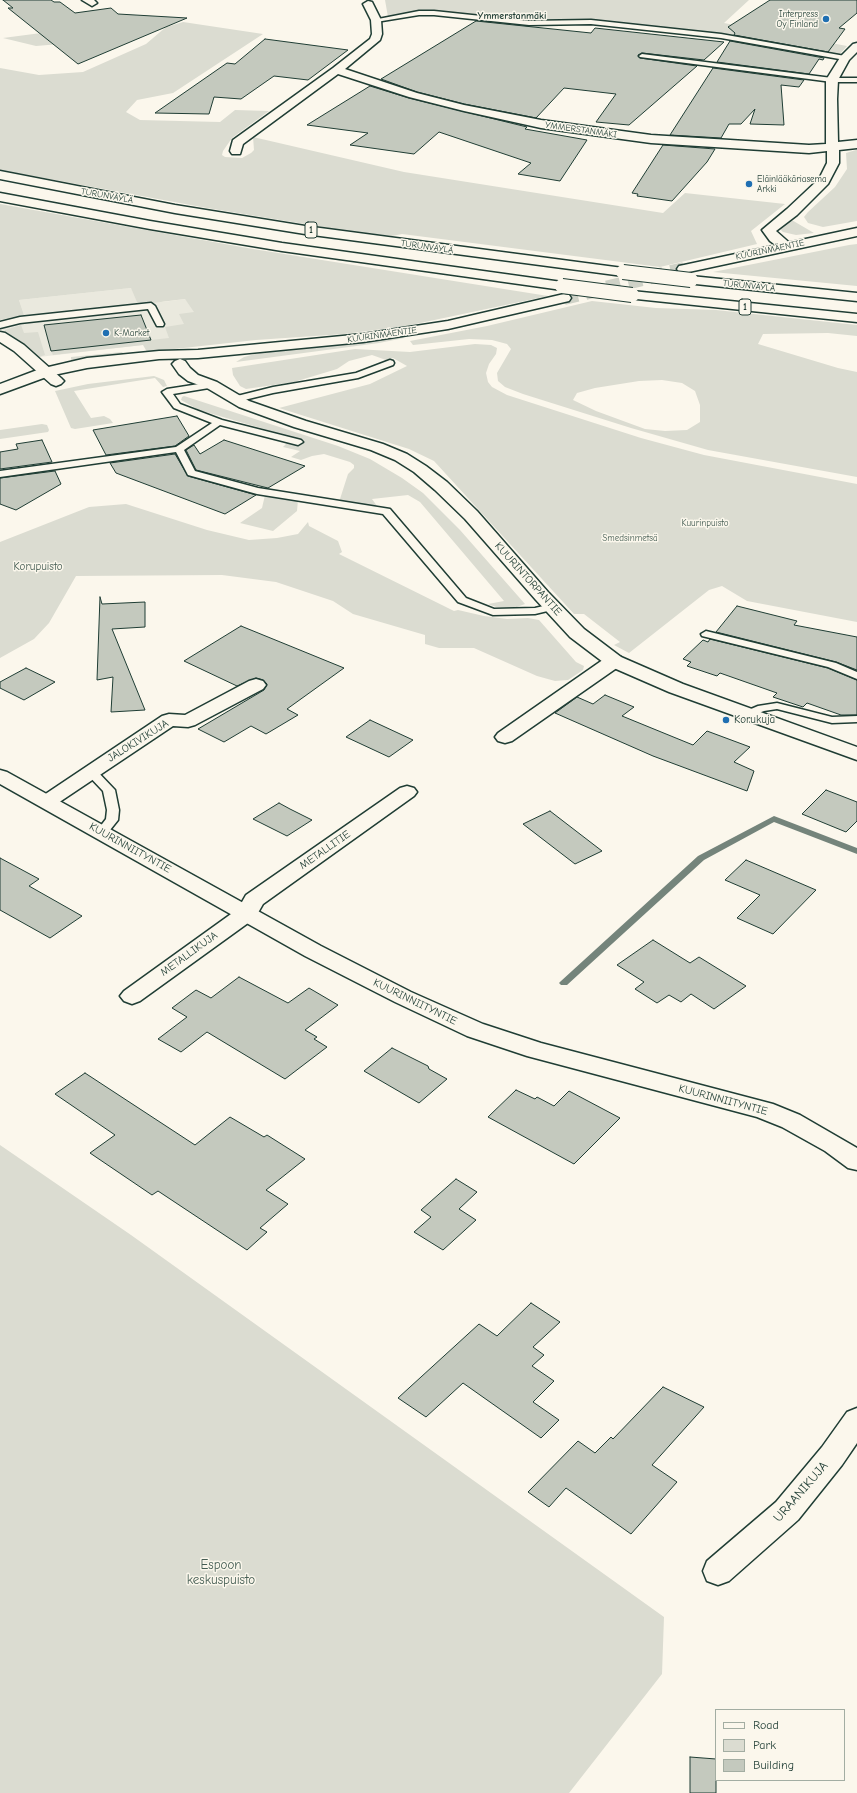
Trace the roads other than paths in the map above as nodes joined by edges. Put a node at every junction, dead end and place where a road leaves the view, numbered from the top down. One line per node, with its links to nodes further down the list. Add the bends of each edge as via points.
1 (368, 4): 2 (main road)
2 (376, 20): 5 (lane, via 434,13 529,23 591,22 721,36); 6 (main road, via 375,40)
3 (856, 48): 5 (main road)
4 (642, 56): 7 (lane)
5 (845, 58): 7 (main road)
6 (337, 70): 10 (main road, YMMERSTANMÄKI, via 413,95 541,124 651,139 809,149); 11 (main road, via 237,143)
7 (832, 80): 8 (lane); 10 (main road)
8 (857, 80)
9 (857, 144): 10 (main road, YMMERSTANMÄKI)
10 (832, 147): 15 (main road, via 833,163 824,181 792,212 768,230)
11 (236, 152)
12 (0, 175): 16 (main road, TURUNVÄYLÄ / 1, bridge, via 175,209 305,230 624,272)
13 (0, 197): 17 (main road, TURUNVÄYLÄ / 1, via 150,225)
14 (857, 232): 15 (main road, KUURINMÄENTIE)
15 (786, 246): 16 (main road, KUURINMÄENTIE)
16 (688, 275): 18 (main road, TURUNVÄYLÄ / 1)
17 (563, 292): 19 (main road, TURUNVÄYLÄ / 1, bridge, via 632,295); 23 (main road, KUURINMÄENTIE, via 419,330)
18 (857, 297)
19 (857, 318)
20 (160, 324): 21 (lane, via 152,306 20,320)
21 (0, 325)
22 (3, 340): 27 (main road, via 19,348)
23 (198, 354): 25 (main road, KUURINMÄENTIE); 26 (main road, KUURINTORPANTIE, via 216,363); 27 (main road, KUURINMÄENTIE, via 159,355 87,363)
24 (390, 363): 29 (lane, via 358,375)
25 (180, 364): 26 (main road, KUURINTORPANTIE, via 184,372 193,378); 27 (main road, KUURINMÄENTIE, via 87,375)
26 (217, 374): 29 (main road, KUURINTORPANTIE); 31 (lane, via 167,392 177,406)
27 (51, 376): 28 (main road, KUURINMÄENTIE); 30 (main road, KUURINMÄENTIE)
28 (0, 389)
29 (236, 399): 37 (main road, KUURINTORPANTIE, via 300,424 377,447 420,469 471,515)
30 (0, 400)
31 (219, 422): 32 (lane); 33 (lane)
32 (298, 442)
33 (179, 449): 34 (lane); 37 (lane, via 192,473 257,491 386,511 462,600 493,612 535,611)
34 (14, 472): 35 (lane); 36 (lane, via 9,479)
35 (0, 474)
36 (0, 484)
37 (552, 607): 39 (main road, KUURINTORPANTIE, via 577,633)
38 (706, 634): 40 (lane, via 832,665)
39 (614, 661): 42 (main road, KUURINTORPANTIE, via 676,688); 44 (main road)
40 (857, 675)
41 (256, 685): 46 (main road, JALOKIVIKUJA, via 188,721 168,720)
42 (748, 714): 43 (lane, via 762,708 777,706 832,720); 45 (main road, KUURINTORPANTIE)
43 (857, 718)
44 (505, 737)
45 (857, 754)
46 (91, 772): 49 (main road, JALOKIVIKUJA); 50 (lane, via 109,790 113,810 112,820)
47 (0, 776): 49 (main road, KUURINNIITYNTIE)
48 (407, 792): 51 (main road, METALLITIE, via 254,900)
49 (48, 801): 50 (main road, KUURINNIITYNTIE)
50 (102, 832): 51 (main road, KUURINNIITYNTIE)
51 (247, 913): 52 (main road, METALLIKUJA); 53 (main road, KUURINNIITYNTIE, via 403,997 475,1030 535,1050 764,1110 834,1145)
52 (132, 996)
53 (857, 1161)
54 (857, 1420): 55 (main road, URAANIKUJA, via 787,1512)
55 (718, 1571)

